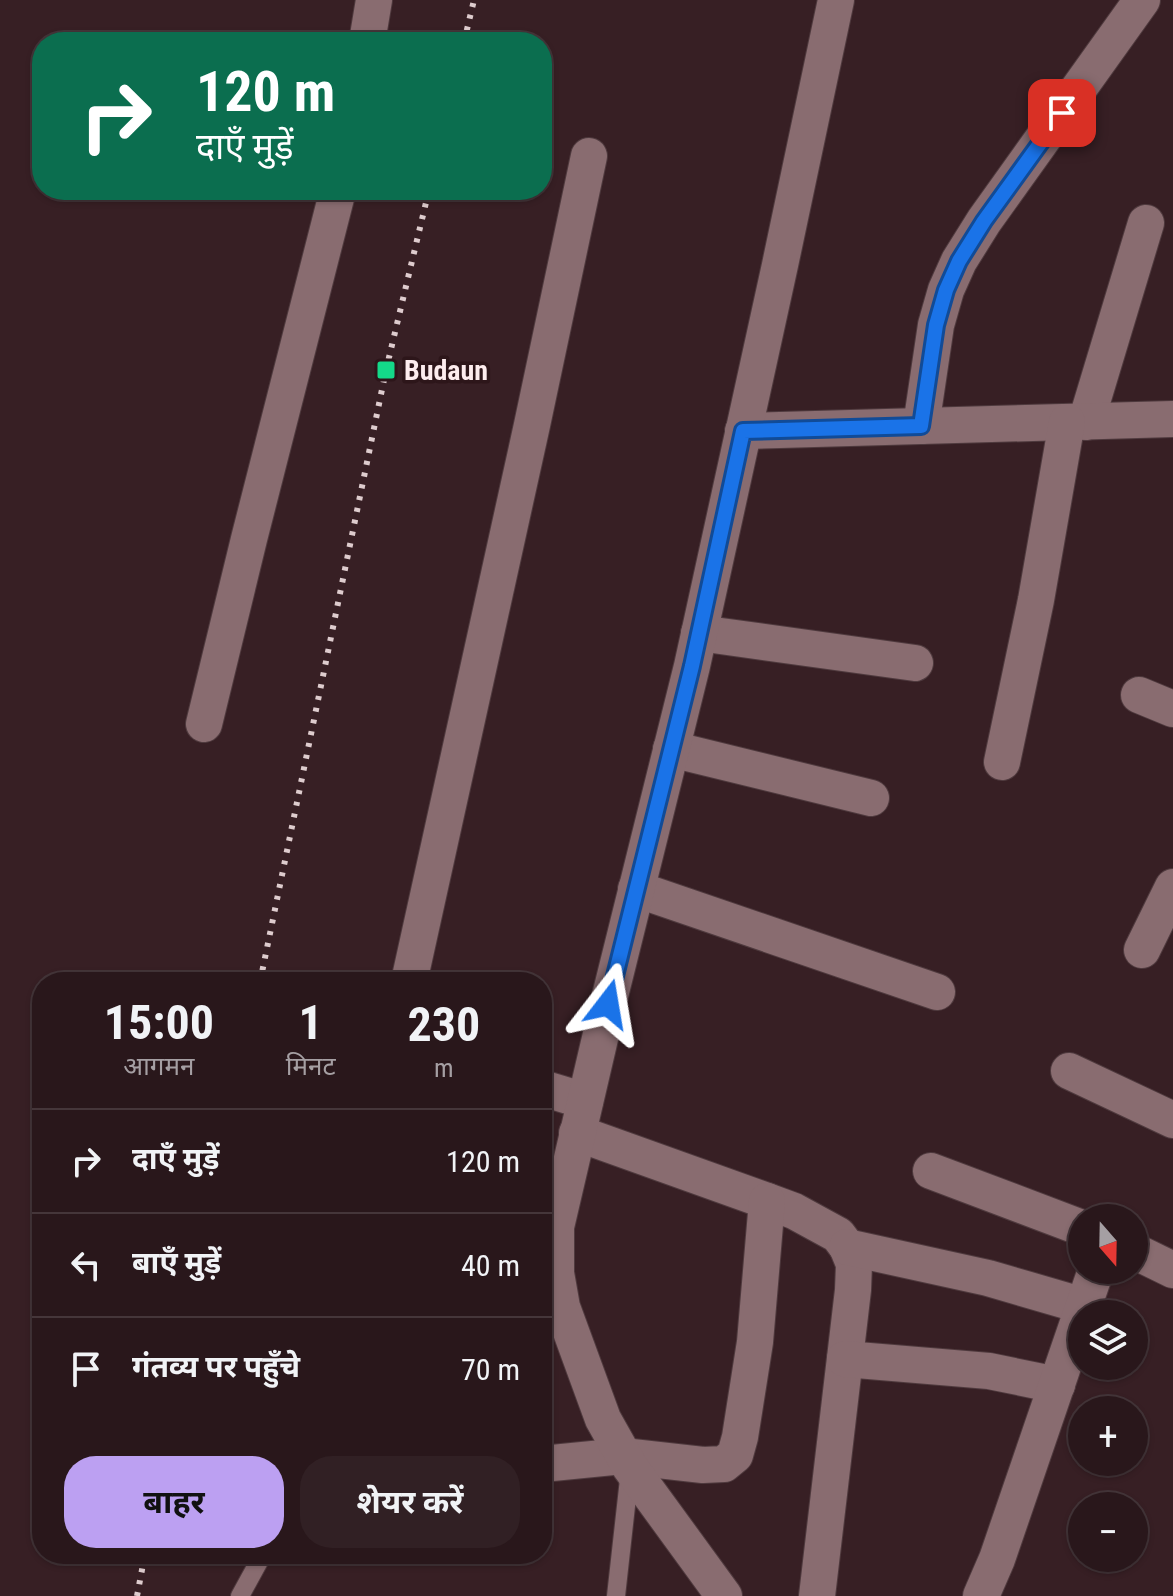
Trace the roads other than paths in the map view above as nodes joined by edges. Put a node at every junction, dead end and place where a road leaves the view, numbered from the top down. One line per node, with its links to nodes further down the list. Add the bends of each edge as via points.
1 (374, 0): 4 (street)
2 (836, 0): 11 (street)
3 (1142, 0): 10 (street, via 959,261 936,325)
4 (369, 32)
5 (589, 156): 23 (street)
6 (335, 200): 16 (street)
7 (1146, 223): 9 (street)
8 (1173, 419): 9 (street)
9 (1077, 422): 10 (street); 18 (street)
10 (921, 426): 11 (street)
11 (743, 431): 12 (street)
12 (699, 633): 13 (street); 17 (street)
13 (915, 663)
14 (1139, 695): 15 (street)
15 (1173, 709)
16 (204, 724)
17 (671, 749): 19 (street); 21 (street)
18 (1002, 762)
19 (871, 798)
20 (1173, 887): 22 (street)
21 (636, 889): 24 (street); 27 (street)
22 (1142, 950)
23 (411, 972)
24 (937, 992)
25 (1069, 1071): 28 (street)
26 (552, 1095): 27 (street)
27 (581, 1117): 30 (street); 36 (street, via 556,1227)
28 (1173, 1120)
29 (931, 1171): 31 (street)
30 (767, 1201): 32 (street, via 838,1235); 40 (street, via 755,1342 735,1455 724,1464)
31 (1068, 1223)
32 (847, 1247): 35 (street); 38 (street, via 854,1264)
33 (1148, 1258): 34 (street)
34 (1173, 1270)
35 (1068, 1301)
36 (552, 1316): 40 (street)
37 (1068, 1353): 39 (street)
38 (845, 1359): 39 (street, via 989,1371); 46 (street)
39 (1057, 1385): 47 (street)
40 (627, 1461): 41 (street); 44 (lane); 45 (street)
41 (552, 1464)
42 (258, 1564): 43 (lane)
43 (240, 1596)
44 (616, 1596)
45 (724, 1596)
46 (817, 1596)
47 (981, 1596)

